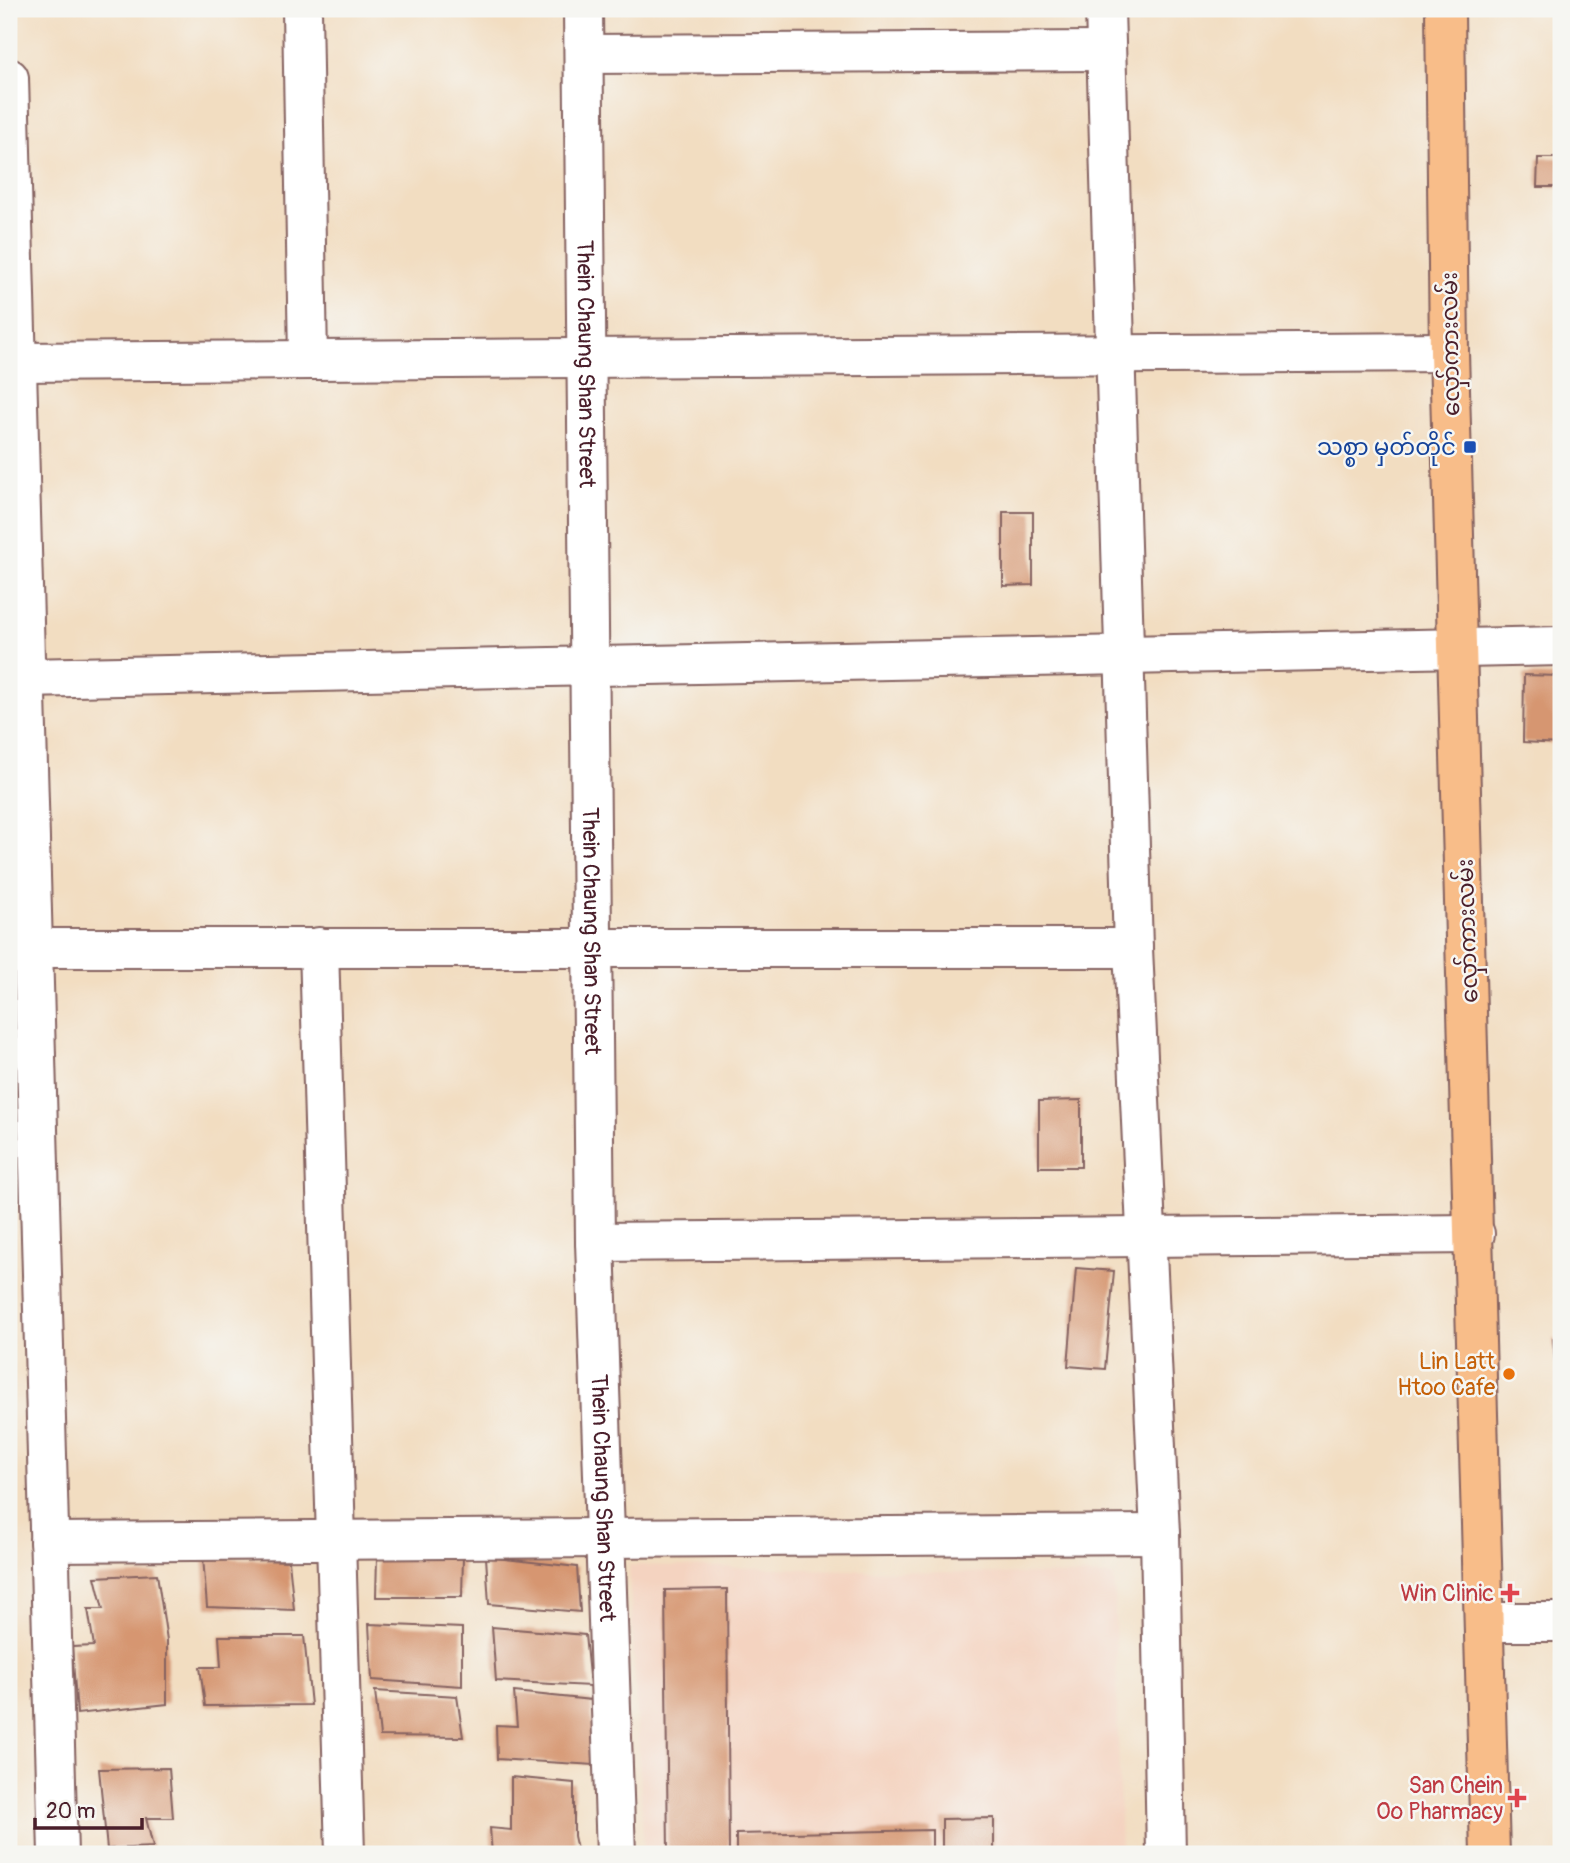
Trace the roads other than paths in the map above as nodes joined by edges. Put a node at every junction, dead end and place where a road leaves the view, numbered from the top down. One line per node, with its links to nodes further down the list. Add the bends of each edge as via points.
1 (302, 9): 11 (street)
2 (583, 9): 6 (street, Thein Chaung Shan Street)
3 (1105, 9): 5 (street)
4 (1445, 9): 8 (main road, လှော်ကားလမ်း)
5 (1106, 51): 6 (street); 9 (street)
6 (584, 54): 10 (street, Thein Chaung Shan Street)
7 (9, 78): 12 (street)
8 (1449, 352): 9 (street); 13 (main road, လှော်ကားလမ်း)
9 (1116, 354): 10 (street); 15 (street)
10 (587, 358): 11 (street); 16 (street, Thein Chaung Shan Street)
11 (308, 360): 12 (street)
12 (16, 362): 17 (street)
13 (1459, 646): 14 (street); 15 (street); 22 (main road, လှော်ကားလမ်း)
14 (1561, 646)
15 (1125, 654): 16 (street); 21 (street)
16 (591, 666): 17 (street); 19 (street, Thein Chaung Shan Street)
17 (25, 678): 20 (street)
18 (319, 947): 19 (street); 20 (street); 27 (street)
19 (594, 947): 21 (street); 24 (street, Thein Chaung Shan Street)
20 (33, 948): 28 (street)
21 (1133, 948): 23 (street)
22 (1475, 1234): 23 (street); 29 (main road, လှော်ကားလမ်း)
23 (1144, 1239): 24 (street); 25 (street)
24 (595, 1242): 26 (street, Thein Chaung Shan Street)
25 (1160, 1534): 26 (street); 34 (street)
26 (606, 1537): 27 (street); 33 (street, Thein Chaung Shan Street)
27 (336, 1540): 28 (street); 32 (street)
28 (49, 1542): 31 (street)
29 (1484, 1622): 30 (street); 35 (main road, လှော်ကားလမ်း)
30 (1561, 1622)
31 (58, 1854)
32 (345, 1854)
33 (615, 1854)
34 (1167, 1854)
35 (1490, 1854)

